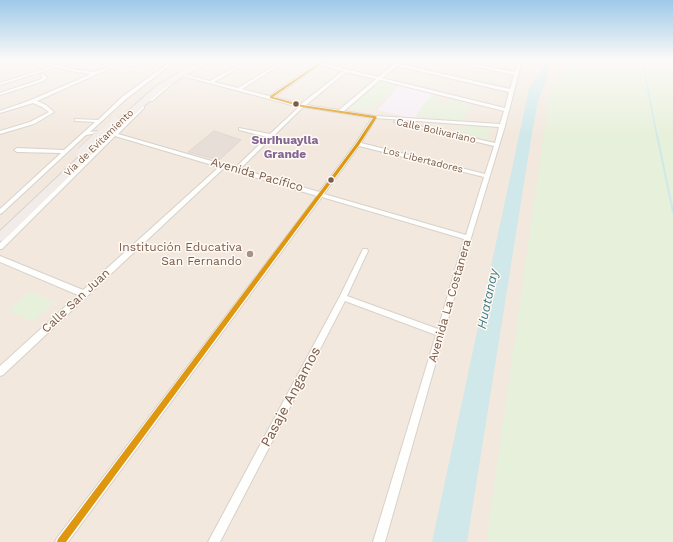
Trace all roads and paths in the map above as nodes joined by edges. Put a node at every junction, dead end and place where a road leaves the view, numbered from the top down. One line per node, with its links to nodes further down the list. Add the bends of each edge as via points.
1 (27, 85): 17 (street)
2 (68, 85): 19 (street)
3 (142, 85): 26 (street)
4 (158, 85): 27 (highway, Vía de Evitamiento)
5 (163, 85): 27 (highway, Vía de Evitamiento)
6 (170, 85): 32 (street, via 147,102)
7 (224, 85): 15 (street)
8 (245, 85): 15 (street)
9 (288, 85): 18 (street)
10 (327, 85): 20 (street)
11 (372, 85): 23 (street)
12 (405, 85): 21 (street)
13 (487, 85): 16 (street)
14 (514, 85): 16 (street, Avenida La Costanera)
15 (239, 89): 18 (street)
16 (512, 91): 21 (street, Avenida La Costanera)
17 (0, 94)
18 (271, 97): 20 (street)
19 (33, 101): 22 (street); 30 (street, via 52,112 32,123)
20 (302, 106): 23 (street); 33 (street)
21 (506, 110): 28 (street, Avenida La Costanera)
22 (0, 112)
23 (340, 112): 24 (street)
24 (375, 117): 28 (street); 34 (street); 35 (street, Calle Bolivariano)
25 (77, 120): 26 (street)
26 (99, 121): 31 (street)
27 (118, 122): 38 (highway, Vía de Evitamiento)
28 (502, 126): 35 (street, Avenida La Costanera)
29 (241, 129): 33 (street)
30 (0, 133)
31 (86, 134): 32 (street, Avenida Pacífico); 37 (street)
32 (114, 134): 39 (street, Avenida Pacífico); 47 (street)
33 (270, 136): 40 (street)
34 (358, 144): 41 (street, Los Libertadores); 42 (street)
35 (498, 145): 41 (street, Avenida La Costanera)
36 (17, 150): 37 (street)
37 (66, 152): 43 (street)
38 (85, 153): 44 (highway, Vía de Evitamiento); 45 (highway, Vía de Evitamiento)
39 (224, 165): 40 (street, Avenida Pacífico); 50 (street, Calle San Juan)
40 (237, 169): 42 (street, Avenida Pacífico)
41 (488, 176): 46 (street, Avenida La Costanera)
42 (321, 194): 46 (street, Avenida Pacífico); 54 (street)
43 (0, 212)
44 (0, 229)
45 (0, 237)
46 (468, 238): 52 (street, Avenida La Costanera)
47 (0, 247)
48 (365, 251): 51 (street, Pasaje Angamos)
49 (0, 259): 50 (street)
50 (84, 294): 53 (street, Calle San Juan)
51 (343, 296): 52 (street); 55 (street, Pasaje Angamos)
52 (440, 333): 56 (street, Avenida La Costanera)
53 (0, 372)
54 (61, 542)
55 (214, 542)
56 (379, 542)

